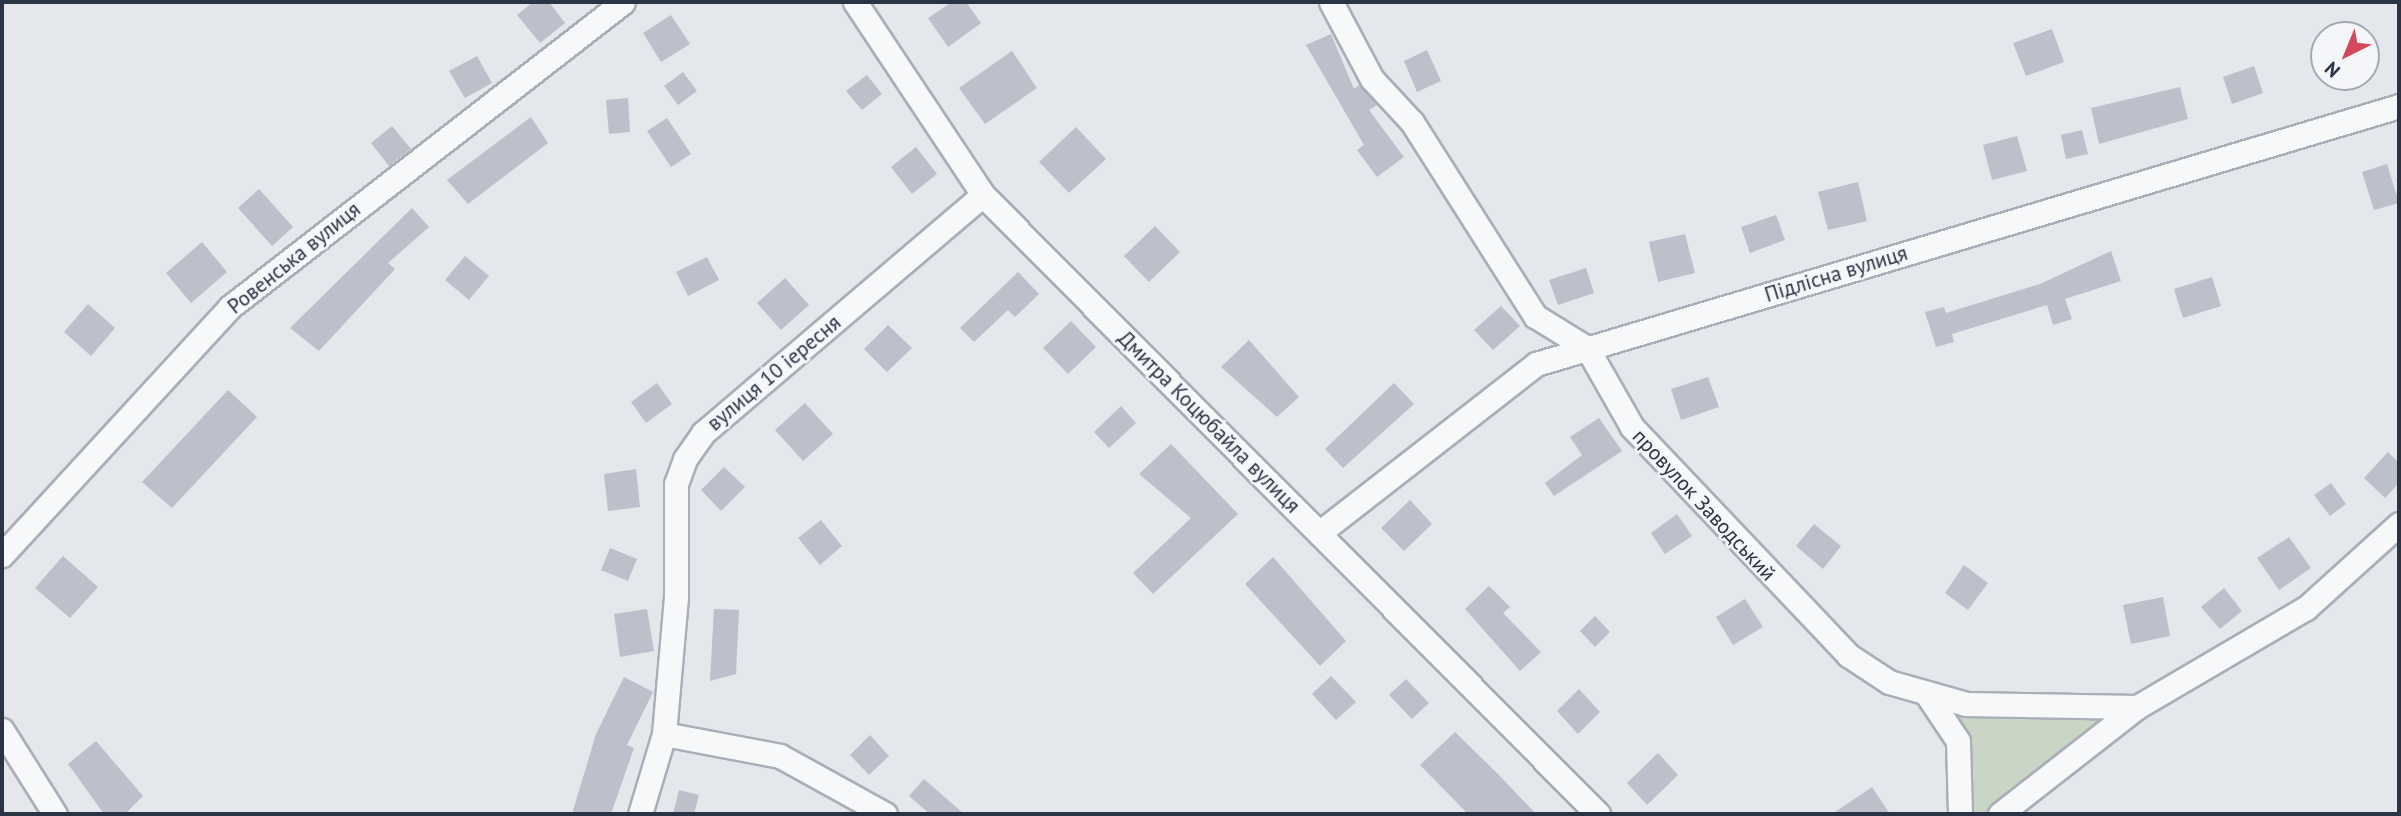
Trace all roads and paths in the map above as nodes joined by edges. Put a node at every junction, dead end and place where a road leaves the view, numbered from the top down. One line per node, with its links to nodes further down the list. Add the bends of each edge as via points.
1 (624, 2): 9 (street, Ровенська вулиця, via 230,307)
2 (855, 2): 5 (street, Дмитра Коцюбайла вулиця)
3 (1331, 2): 6 (street, провулок Заводський, via 1372,79 1412,122 1535,316)
4 (2399, 106): 6 (street, Підлісна вулиця)
5 (983, 195): 8 (street, Дмитра Коцюбайла вулиця); 13 (street, вулиця 10 іересня, via 703,433 685,459 676,484 676,598)
6 (1587, 348): 8 (street, Підлісна вулиця, via 1536,363); 10 (street, провулок Заводський, via 1632,427 1813,623 1889,682)
7 (2399, 524): 11 (street, via 2306,608)
8 (1319, 533): 17 (street, Дмитра Коцюбайла вулиця)
9 (2, 555)
10 (1928, 696): 11 (street, провулок Заводський, via 1966,704); 18 (street, via 1958,741)
11 (2137, 707): 19 (street)
12 (2, 730): 14 (street)
13 (664, 734): 15 (street, вулиця 10 іересня); 16 (street, via 780,756)
14 (55, 814)
15 (640, 814)
16 (885, 814)
17 (1598, 814)
18 (1960, 814)
19 (2000, 814)

